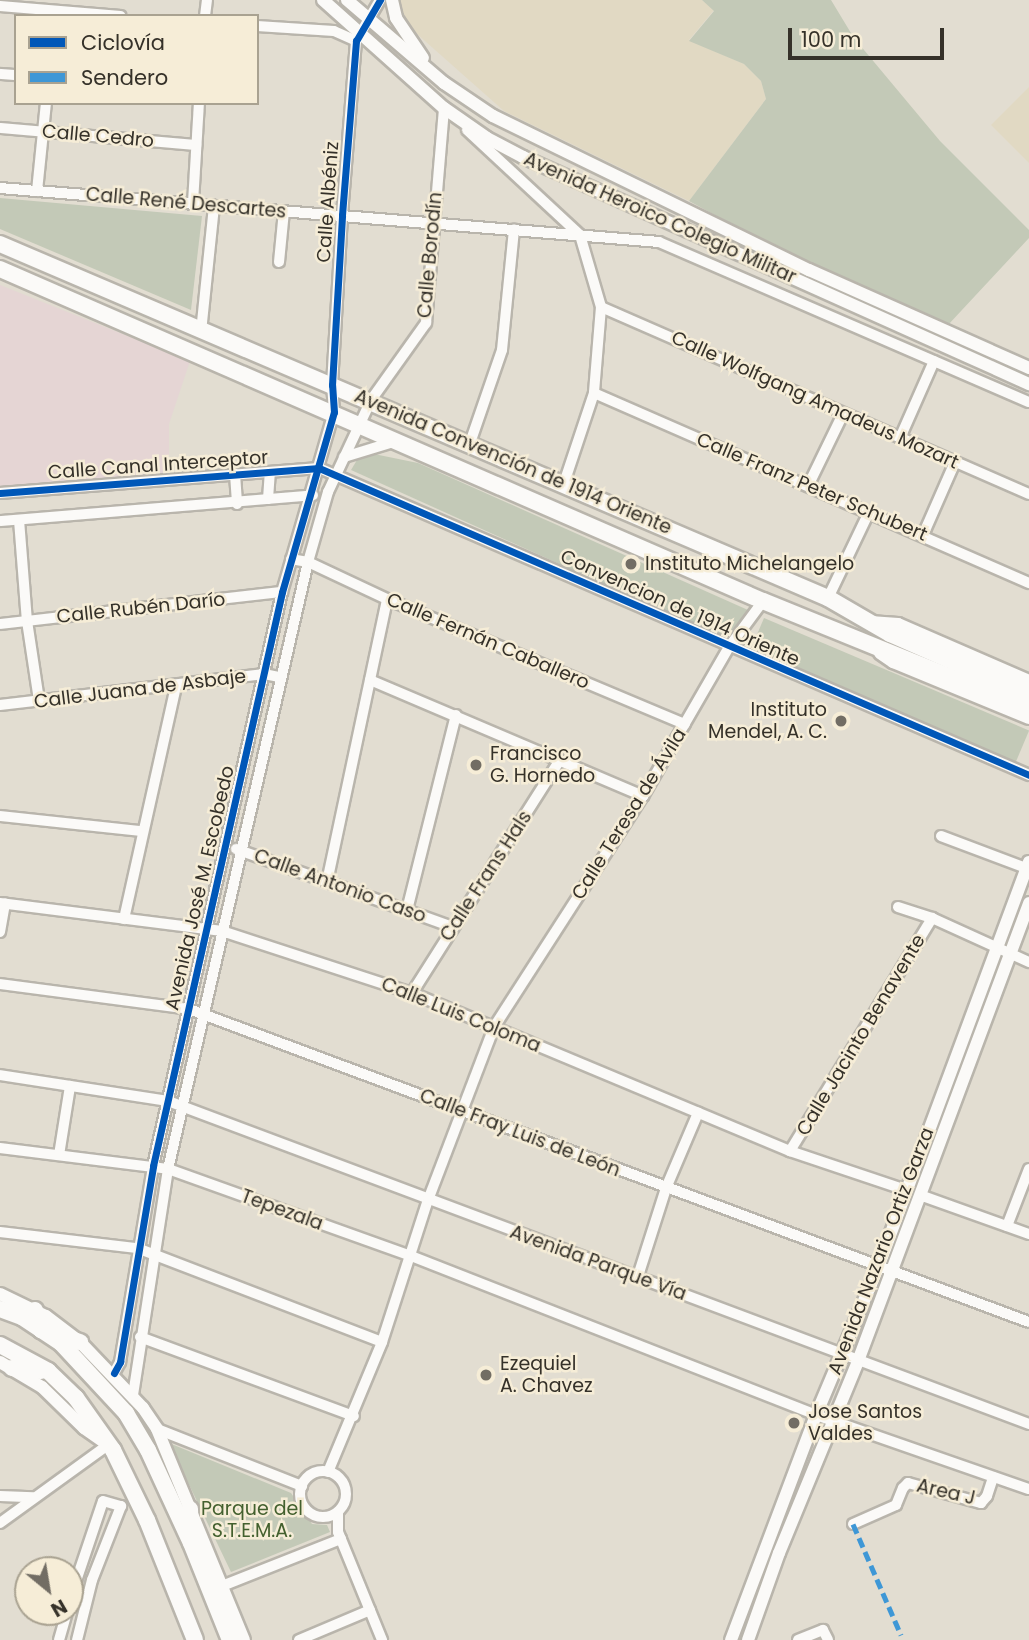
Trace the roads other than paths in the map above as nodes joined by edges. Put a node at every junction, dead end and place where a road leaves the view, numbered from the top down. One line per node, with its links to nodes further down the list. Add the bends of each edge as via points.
1 (323, 0): 8 (street, Avenida Heroico Colegio Militar)
2 (380, 0): 9 (street, Calle Albéniz)
3 (392, 0): 12 (street, via 396,18)
4 (350, 1): 8 (street); 9 (street, Avenida Heroico Colegio Militar)
5 (0, 6): 6 (street)
6 (56, 9): 7 (street)
7 (102, 14)
8 (343, 17): 11 (street, Avenida Heroico Colegio Militar)
9 (369, 18): 11 (street, Calle Albéniz); 12 (street, Avenida Heroico Colegio Militar)
10 (259, 26): 11 (street)
11 (359, 36): 15 (street, Avenida Heroico Colegio Militar); 24 (street, Calle Albéniz)
12 (436, 76): 34 (street, Avenida Heroico Colegio Militar, via 493,116 809,270)
13 (46, 105): 17 (street)
14 (199, 105): 18 (street)
15 (444, 108): 25 (street, Calle Borodín); 27 (street); 35 (street, Avenida Heroico Colegio Militar, via 523,158)
16 (0, 128): 17 (street, Calle Cedro)
17 (43, 131): 18 (street, Calle Cedro); 20 (street)
18 (196, 145): 21 (street)
19 (0, 188): 20 (street, Calle René Descartes)
20 (37, 191): 21 (street, Calle René Descartes)
21 (193, 203): 22 (street, Calle René Descartes)
22 (214, 206): 23 (street, Calle René Descartes); 32 (street)
23 (284, 211): 24 (street, Calle René Descartes); 29 (street)
24 (342, 215): 25 (street, Calle René Descartes); 36 (street, Calle Albéniz)
25 (432, 222): 26 (street, Calle René Descartes); 38 (street, Calle Borodín, via 426,323)
26 (514, 230): 27 (street, Calle René Descartes); 45 (street, via 502,350)
27 (580, 235): 31 (street); 33 (street, Avenida Heroico Colegio Militar, via 659,242)
28 (0, 244): 32 (main road, Avenida Convención de 1914 Oriente)
29 (279, 262)
30 (0, 269): 40 (main road, Avenida Convención de 1914 Oriente)
31 (601, 307): 37 (street); 41 (street, Calle Wolfgang Amadeus Mozart)
32 (201, 332): 36 (main road, Avenida Convención de 1914 Oriente)
33 (934, 361): 39 (street, Avenida Heroico Colegio Militar); 43 (street)
34 (1029, 368)
35 (1029, 384)
36 (332, 385): 38 (main road, Avenida Convención de 1914 Oriente); 40 (street, Calle Albéniz)
37 (594, 393): 52 (street); 53 (street, Calle Franz Peter Schubert)
38 (371, 400): 42 (street, Calle Borodín); 45 (main road, Avenida Convención de 1914 Oriente)
39 (1029, 402)
40 (334, 412): 42 (main road, Avenida Convención de 1914 Oriente); 48 (street, Avenida José M. Escobedo)
41 (844, 414): 43 (street, Calle Wolfgang Amadeus Mozart); 53 (street)
42 (360, 425): 44 (main road, Avenida Convención de 1914 Oriente); 46 (street, Avenida José M. Escobedo)
43 (900, 438): 47 (street, Calle Wolfgang Amadeus Mozart)
44 (397, 441): 46 (street); 70 (main road, Avenida Convención de 1914 Oriente)
45 (470, 443): 52 (main road, Avenida Convención de 1914 Oriente)
46 (344, 457): 51 (street, Avenida José M. Escobedo)
47 (956, 461): 56 (street, Calle Wolfgang Amadeus Mozart); 63 (street)
48 (319, 468): 49 (street, Calle Canal Interceptor); 51 (street, Convencion de 1914 Oriente); 57 (street, Avenida José M. Escobedo)
49 (270, 472): 50 (street, Calle Canal Interceptor); 58 (street, Calle Canal Interceptor)
50 (235, 474): 55 (street, Calle Canal Interceptor); 59 (street, Calle Canal Interceptor)
51 (335, 474): 54 (street, Avenida José M. Escobedo); 76 (street, Convencion de 1914 Oriente)
52 (565, 483): 68 (main road, Avenida Convención de 1914 Oriente)
53 (808, 486): 60 (street, Calle Franz Peter Schubert)
54 (328, 492): 57 (street); 65 (street, Avenida José M. Escobedo)
55 (0, 493)
56 (1029, 494)
57 (310, 496): 58 (street); 64 (street, Avenida José M. Escobedo)
58 (268, 499): 59 (street)
59 (237, 504): 61 (street)
60 (868, 514): 63 (street, Calle Franz Peter Schubert); 68 (street)
61 (19, 520): 62 (street); 71 (street)
62 (0, 521)
63 (923, 535): 66 (street, Calle Franz Peter Schubert)
64 (291, 559): 65 (street, Calle Fernán Caballero); 67 (street, Avenida José M. Escobedo)
65 (308, 562): 69 (street, Calle Fernán Caballero); 78 (street, Avenida José M. Escobedo)
66 (1029, 583)
67 (282, 592): 71 (street, Calle Rubén Darío); 77 (street, Avenida José M. Escobedo)
68 (828, 598): 72 (main road, Avenida Convención de 1914 Oriente)
69 (387, 599): 79 (street); 88 (street, Calle Fernán Caballero)
70 (763, 601): 74 (main road, Avenida Convención de 1914 Oriente); 76 (street, Calle Teresa de Ávila)
71 (27, 621): 73 (street, Calle Rubén Darío); 83 (street)
72 (868, 622): 75 (main road, Avenida Convención de 1914 Oriente); 80 (street, Avenida Convención de 1914 Oriente, via 898,624)
73 (0, 624)
74 (863, 641): 75 (main road, Avenida Convención de 1914 Oriente); 87 (street, Avenida Convención de 1914 Oriente, via 893,662)
75 (888, 641): 82 (main road, Avenida Convención de 1914 Oriente); 85 (main road, Avenida Convención de 1914 Oriente)
76 (729, 647): 88 (street, Calle Teresa de Ávila); 90 (street, Convencion de 1914 Oriente)
77 (264, 674): 78 (street, Calle Juana de Asbaje); 81 (street, Calle Juana de Asbaje); 95 (street, Avenida José M. Escobedo)
78 (280, 677): 96 (street, Avenida José M. Escobedo)
79 (370, 680): 86 (street); 98 (street)
80 (1029, 681)
81 (176, 686): 83 (street, Calle Juana de Asbaje); 93 (street)
82 (1029, 695)
83 (39, 700): 84 (street, Calle Juana de Asbaje)
84 (0, 705)
85 (1029, 709)
86 (456, 715): 89 (street); 102 (street)
87 (1029, 718)
88 (685, 724): 91 (street, Calle Teresa de Ávila)
89 (560, 760): 91 (street); 105 (street, Calle Frans Hals)
90 (1029, 775)
91 (643, 796): 115 (street, Calle Teresa de Ávila)
92 (0, 816): 93 (street)
93 (141, 831): 104 (street)
94 (941, 836): 97 (street)
95 (226, 846): 96 (street, Calle Antonio Caso); 106 (street, Avenida José M. Escobedo)
96 (241, 851): 98 (street, Calle Antonio Caso); 107 (street, Avenida José M. Escobedo)
97 (1028, 866): 109 (street, Avenida Nazario Ortiz Garza)
98 (327, 882): 102 (street, Calle Antonio Caso)
99 (2, 903): 104 (street, Calle Luis Coloma); 108 (street)
100 (1029, 903): 109 (street, Avenida Nazario Ortiz Garza)
101 (898, 907): 103 (street)
102 (407, 910): 105 (street, Calle Antonio Caso)
103 (932, 918): 109 (street); 123 (street, Calle Jacinto Benavente)
104 (124, 919): 106 (street, Calle Luis Coloma)
105 (453, 927): 112 (street, Calle Frans Hals)
106 (208, 928): 107 (street, Calle Luis Coloma); 113 (street, Avenida José M. Escobedo)
107 (222, 931): 112 (street, Calle Luis Coloma); 114 (street, Avenida José M. Escobedo)
108 (0, 932)
109 (1002, 950): 110 (street); 129 (street, Avenida Nazario Ortiz Garza); 130 (street, Avenida Nazario Ortiz Garza)
110 (1029, 962)
111 (0, 984): 113 (street, Calle Fray Luis de León)
112 (412, 993): 115 (street, Calle Luis Coloma)
113 (189, 1009): 114 (street, Calle Fray Luis de León); 118 (street, Avenida José M. Escobedo)
114 (204, 1014): 119 (street, Avenida José M. Escobedo); 120 (street, Calle Fray Luis de León)
115 (494, 1027): 120 (street, Calle Teresa de Ávila); 121 (street, Calle Luis Coloma)
116 (0, 1075): 117 (street, Avenida Parque Vía)
117 (70, 1086): 118 (street, Avenida Parque Vía); 124 (street)
118 (168, 1101): 119 (street, Avenida Parque Vía); 125 (street, Avenida José M. Escobedo)
119 (181, 1108): 126 (street, Avenida José M. Escobedo); 131 (street, Avenida Parque Vía)
120 (461, 1110): 128 (street, Calle Fray Luis de León); 131 (street, Calle Teresa de Ávila)
121 (698, 1113): 123 (street, Calle Luis Coloma); 128 (street)
122 (0, 1148): 124 (street, Tepezala)
123 (790, 1151): 129 (street, Calle Luis Coloma)
124 (59, 1155): 125 (street, Tepezala)
125 (153, 1166): 126 (street, Tepezala); 135 (street, Avenida José M. Escobedo)
126 (168, 1169): 136 (street, Avenida José M. Escobedo); 137 (street, Tepezala)
127 (1029, 1170): 132 (street)
128 (666, 1188): 138 (street, Calle Fray Luis de León); 140 (street)
129 (906, 1190): 138 (street, Avenida Nazario Ortiz Garza)
130 (920, 1195): 132 (street); 139 (street, Avenida Nazario Ortiz Garza)
131 (428, 1200): 137 (street, Calle Teresa de Ávila); 140 (street, Avenida Parque Vía)
132 (1007, 1226): 134 (street)
133 (0, 1232): 135 (street)
134 (1029, 1234)
135 (137, 1248): 136 (street); 154 (street, Avenida José M. Escobedo, via 120,1362)
136 (154, 1254): 146 (street, Avenida José M. Escobedo); 148 (street)
137 (411, 1256): 148 (street, Calle Teresa de Ávila); 156 (street)
138 (879, 1265): 139 (street, Calle Fray Luis de León); 150 (street, Avenida Nazario Ortiz Garza)
139 (892, 1270): 144 (street, Calle Fray Luis de León); 151 (street, Avenida Nazario Ortiz Garza)
140 (638, 1276): 150 (street, Avenida Parque Vía)
141 (0, 1294): 143 (street)
142 (0, 1309): 145 (main road)
143 (35, 1310): 145 (main road); 147 (street)
144 (1029, 1322)
145 (41, 1330): 147 (main road); 174 (main road, via 61,1343 126,1413)
146 (140, 1337): 155 (street, Avenida José M. Escobedo); 157 (street)
147 (80, 1342): 154 (street)
148 (382, 1342): 157 (street, Calle Teresa de Ávila)
149 (0, 1345): 153 (main road)
150 (842, 1356): 151 (street, Avenida Parque Vía); 156 (street, Avenida Nazario Ortiz Garza)
151 (858, 1361): 158 (street, Avenida Nazario Ortiz Garza); 159 (street, Avenida Parque Vía)
152 (6, 1365): 153 (main road); 161 (street, via 42,1387 84,1428)
153 (48, 1371): 161 (main road, via 76,1398)
154 (114, 1373): 155 (street)
155 (133, 1395): 160 (street)
156 (816, 1415): 158 (street); 187 (street, Avenida Nazario Ortiz Garza)
157 (354, 1416): 162 (street, Calle Teresa de Ávila)
158 (833, 1420): 163 (street); 188 (street, Avenida Nazario Ortiz Garza)
159 (1029, 1424)
160 (157, 1429): 164 (street); 168 (street)
161 (109, 1444): 167 (street); 182 (main road, via 147,1520)
162 (328, 1472): 164 (street, via 316,1472); 169 (street, via 340,1478 346,1489)
163 (993, 1477): 165 (street); 172 (street, Area J, via 981,1503 908,1483 896,1506)
164 (302, 1486): 170 (street, via 304,1506)
165 (1029, 1489)
166 (0, 1496): 167 (street)
167 (33, 1497): 171 (street)
168 (190, 1509): 174 (main road); 178 (street)
169 (338, 1512): 170 (street); 173 (street)
170 (321, 1517): 173 (street)
171 (0, 1523)
172 (853, 1524)
173 (339, 1536): 178 (street); 179 (street)
174 (191, 1543): 183 (main road)
175 (83, 1556): 177 (street, via 103,1501 121,1506)
176 (84, 1578): 177 (street)
177 (92, 1580): 181 (street)
178 (222, 1586): 184 (street)
179 (370, 1610): 185 (street); 186 (street)
180 (826, 1635): 189 (street)
181 (77, 1640)
182 (195, 1640)
183 (230, 1640)
184 (244, 1640)
185 (299, 1640)
186 (382, 1640)
187 (731, 1640)
188 (748, 1640)
189 (798, 1640)

